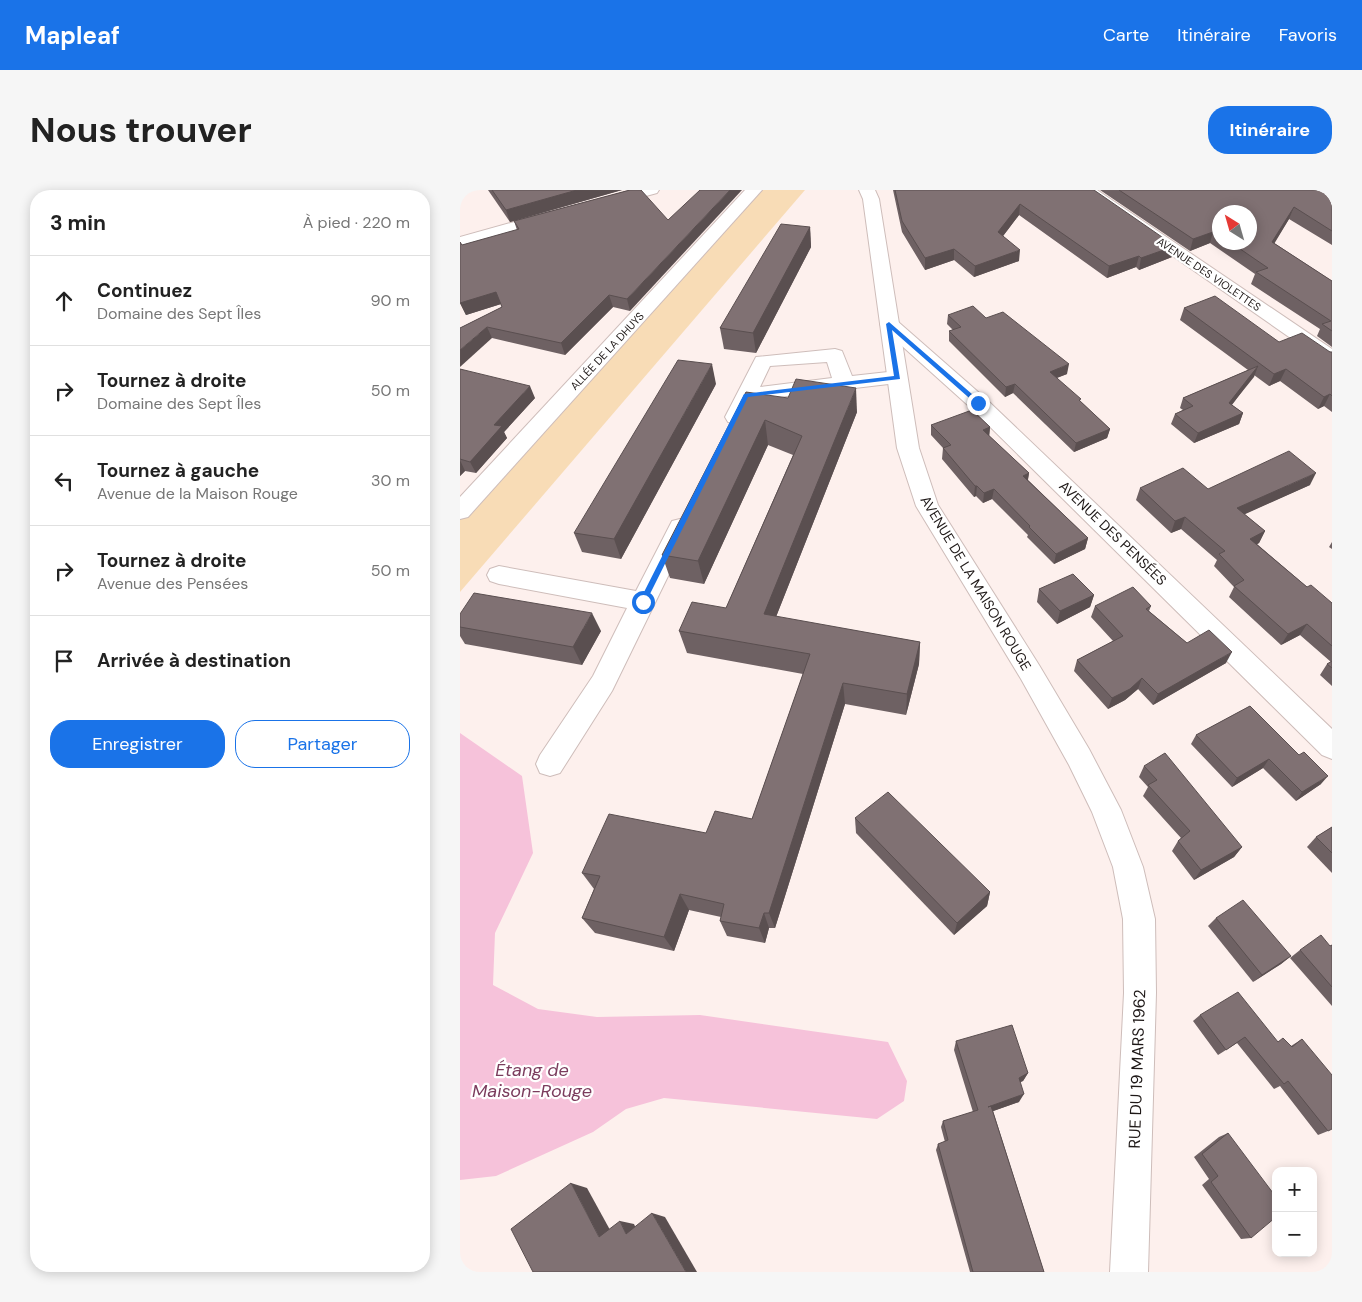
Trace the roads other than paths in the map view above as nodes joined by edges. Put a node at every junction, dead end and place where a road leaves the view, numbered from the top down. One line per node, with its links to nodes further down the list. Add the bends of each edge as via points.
1 (651, 190): 5 (street)
2 (754, 190): 15 (street, ALLÉE DE LA DHUYS)
3 (867, 190): 8 (street, AVENUE DE LA MAISON ROUGE)
4 (1086, 190): 9 (street, AVENUE DES VIOLETTES)
5 (594, 206)
6 (565, 213): 7 (street)
7 (460, 242)
8 (889, 324): 10 (street, AVENUE DE LA MAISON ROUGE); 18 (street, AVENUE DES PENSÉES, via 978,403)
9 (1332, 358)
10 (898, 377): 11 (street); 20 (street, AVENUE DE LA MAISON ROUGE, via 908,448 927,506 1079,757 1106,810)
11 (844, 383): 12 (street); 12 (street, via 835,355 763,361)
12 (746, 395): 13 (street)
13 (725, 438)
14 (690, 507): 17 (street)
15 (460, 511)
16 (499, 575): 17 (street)
17 (643, 602): 19 (street, via 603,683)
18 (1332, 747)
19 (550, 764)
20 (1128, 867): 21 (street, RUE DU 19 MARS 1962, via 1139,919 1140,994)
21 (1129, 1272)

